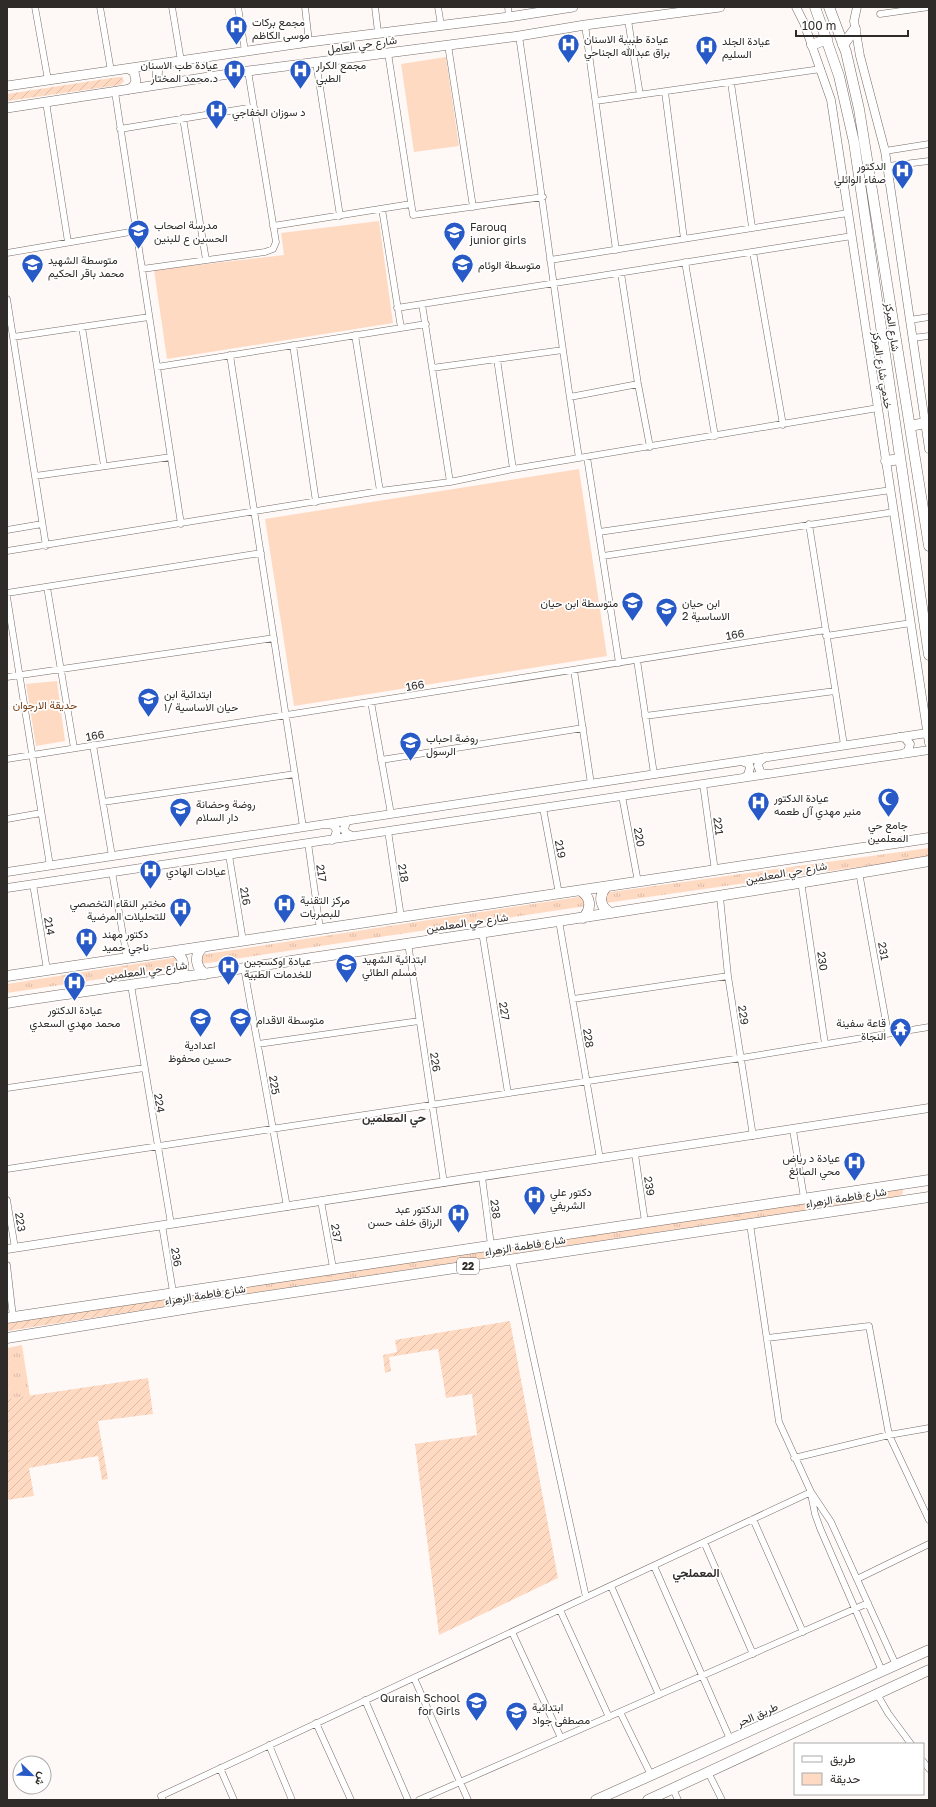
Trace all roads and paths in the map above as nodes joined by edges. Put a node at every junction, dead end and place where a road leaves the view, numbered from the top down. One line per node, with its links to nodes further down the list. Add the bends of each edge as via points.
1 (35, 7): 40 (street)
2 (100, 7): 38 (street)
3 (172, 7): 33 (street)
4 (238, 7): 31 (street)
5 (305, 7): 27 (street)
6 (375, 7): 24 (street)
7 (438, 7): 21 (street)
8 (508, 7): 19 (street)
9 (573, 7): 19 (main road, شارع حي العامل)
10 (720, 7): 16 (main road, شارع حي العامل)
11 (796, 7): 29 (street, خدمي شارع المركز)
12 (815, 7): 26 (main road, شارع المركز)
13 (829, 7): 30 (main road, شارع المركز)
14 (857, 7): 23 (street)
15 (929, 7): 18 (street)
16 (699, 8): 17 (main road, شارع حي العامل)
17 (669, 11): 20 (main road, شارع حي العامل)
18 (880, 14)
19 (509, 17): 21 (main road, شارع حي العامل)
20 (628, 20): 22 (main road, شارع حي العامل); 47 (street)
21 (441, 25): 24 (main road, شارع حي العامل)
22 (585, 25): 25 (main road, شارع حي العامل); 48 (street)
23 (855, 29): 30 (main road); 55 (street)
24 (378, 32): 27 (main road, شارع حي العامل)
25 (519, 36): 28 (main road, شارع حي العامل); 58 (street)
26 (827, 39): 29 (main road); 113 (main road, شارع المركز, via 843,90 854,142)
27 (309, 42): 31 (main road, شارع حي العامل)
28 (448, 45): 32 (main road, شارع حي العامل); 60 (street)
29 (812, 45): 37 (street, خدمي شارع المركز)
30 (843, 45): 106 (main road, شارع المركز, via 859,109)
31 (245, 52): 33 (main road, شارع حي العامل)
32 (388, 53): 34 (main road, شارع حي العامل); 59 (street)
33 (181, 61): 35 (main road, شارع حي العامل)
34 (316, 62): 39 (main road, شارع حي العامل); 63 (street)
35 (164, 63): 36 (main road, شارع حي العامل); 41 (main road, via 158,68 157,76 162,82)
36 (129, 69): 38 (main road, شارع حي العامل); 44 (main road, via 134,72 136,81 133,87)
37 (821, 69): 42 (street); 62 (street, خدمي شارع المركز, via 831,100)
38 (111, 71): 40 (main road, شارع حي العامل)
39 (248, 72): 41 (main road, شارع حي العامل); 50 (street)
40 (48, 80): 43 (main road, شارع حي العامل)
41 (168, 83): 44 (main road, شارع حي العامل)
42 (730, 83): 46 (street); 65 (street)
43 (7, 86)
44 (127, 90): 45 (main road, شارع حي العامل)
45 (115, 92): 49 (main road, شارع حي العامل); 53 (street)
46 (664, 92): 47 (street); 68 (street)
47 (640, 95): 48 (street)
48 (596, 101): 70 (street)
49 (46, 102): 51 (main road, شارع حي العامل); 69 (street)
50 (254, 107): 52 (street); 64 (street)
51 (7, 108)
52 (183, 118): 53 (street); 73 (street)
53 (120, 129): 66 (street)
54 (929, 144): 55 (street)
55 (885, 151): 57 (street)
56 (929, 161): 57 (street)
57 (888, 166): 85 (street)
58 (543, 197): 60 (street); 74 (street)
59 (411, 204): 60 (street, via 413,215); 61 (street)
60 (473, 207)
61 (382, 209): 63 (street); 81 (street)
62 (848, 213): 65 (street); 67 (street, خدمي شارع المركز)
63 (340, 216): 64 (street)
64 (273, 226): 73 (street, via 276,242 274,249)
65 (752, 227): 68 (street)
66 (136, 231): 69 (street); 76 (street)
67 (852, 236): 71 (street); 103 (street, خدمي شارع المركز)
68 (684, 239): 70 (street)
69 (68, 242): 72 (street)
70 (616, 250): 74 (street)
71 (754, 252): 75 (street); 105 (street)
72 (7, 253)
73 (206, 260): 76 (street)
74 (550, 260): 78 (street)
75 (685, 262): 77 (street); 107 (street)
76 (142, 269): 82 (street)
77 (621, 273): 78 (street); 101 (street)
78 (553, 283): 80 (street); 96 (street)
79 (7, 299): 84 (street)
80 (422, 304): 81 (street); 86 (street)
81 (397, 308): 88 (street)
82 (149, 317): 87 (street); 99 (street)
83 (929, 317): 85 (street)
84 (8, 318): 91 (street)
85 (910, 320): 92 (street)
86 (426, 324): 88 (street); 100 (street)
87 (82, 327): 91 (street); 115 (street)
88 (401, 328): 89 (street)
89 (355, 336): 93 (street); 120 (street)
90 (929, 336): 92 (street)
91 (13, 337): 94 (street)
92 (912, 338): 104 (street)
93 (293, 345): 97 (street); 121 (street)
94 (14, 347): 95 (street); 117 (street)
95 (7, 348)
96 (563, 350): 98 (street); 102 (street)
97 (230, 356): 99 (street); 122 (street)
98 (497, 359): 100 (street); 116 (street)
99 (157, 367): 110 (street)
100 (432, 368): 118 (street)
101 (638, 384): 102 (street); 108 (street)
102 (570, 397): 112 (street)
103 (878, 408): 105 (street); 114 (street, خدمي شارع المركز)
104 (925, 423): 106 (main road); 109 (street)
105 (783, 425): 107 (street)
106 (910, 426): 130 (main road, شارع المركز)
107 (715, 436): 108 (street)
108 (650, 447): 111 (street)
109 (929, 449)
110 (171, 457): 115 (street); 125 (street)
111 (587, 457): 112 (street); 128 (street)
112 (579, 458): 116 (street)
113 (900, 459): 114 (main road); 140 (main road, شارع المركز)
114 (886, 461): 119 (street, خدمي شارع المركز)
115 (104, 466): 117 (street)
116 (514, 469): 118 (street)
117 (35, 476): 124 (street)
118 (450, 482): 120 (street)
119 (890, 490): 123 (street, خدمي شارع المركز); 128 (street)
120 (380, 491): 121 (street)
121 (316, 502): 122 (street)
122 (254, 512): 125 (street); 132 (street)
123 (894, 512): 126 (street); 137 (street, خدمي شارع المركز)
124 (42, 524): 127 (street); 129 (street)
125 (181, 524): 129 (street)
126 (809, 524): 133 (street); 138 (street)
127 (7, 530)
128 (599, 532): 133 (street)
129 (46, 546): 131 (street)
130 (929, 546)
131 (7, 551)
132 (260, 553): 134 (street); 139 (street)
133 (603, 556): 142 (street)
134 (47, 587): 135 (street); 143 (street)
135 (7, 593)
136 (7, 597): 145 (street)
137 (911, 623): 138 (street, 166); 152 (street, خدمي شارع المركز)
138 (826, 633): 141 (street, 166); 147 (street)
139 (274, 638): 143 (street); 149 (street)
140 (929, 655)
141 (637, 660): 142 (street, 166); 150 (street)
142 (619, 663): 144 (street, 166)
143 (61, 669): 145 (street); 157 (street)
144 (574, 670): 148 (street, 166); 151 (street)
145 (20, 676): 146 (street); 160 (street)
146 (7, 677)
147 (835, 691): 150 (street); 156 (street)
148 (371, 702): 149 (street, 166); 163 (street)
149 (286, 715): 155 (street, 166); 165 (street)
150 (645, 716): 166 (street)
151 (583, 728): 163 (street); 169 (street)
152 (927, 733): 153 (street); 154 (street, خدمي شارع المركز)
153 (899, 737): 156 (street); 159 (street, via 905,738 910,744 908,751)
154 (929, 743)
155 (94, 745): 157 (street, 166); 172 (street)
156 (844, 745): 161 (street)
157 (74, 748): 160 (street, 166)
158 (929, 750): 159 (street)
159 (903, 754): 167 (street)
160 (32, 755): 162 (street, 166); 174 (street)
161 (765, 757): 164 (street); 167 (street, via 758,766)
162 (7, 759)
163 (382, 760): 175 (street)
164 (742, 761): 166 (street); 168 (street, via 750,768)
165 (295, 774): 172 (street); 179 (street)
166 (654, 774): 169 (street)
167 (767, 774): 168 (street)
168 (745, 778): 170 (street)
169 (591, 784): 175 (street)
170 (703, 784): 171 (street); 191 (street, 221)
171 (622, 796): 173 (street); 198 (street, 220)
172 (103, 802): 186 (street)
173 (543, 808): 180 (street); 203 (street, 219)
174 (41, 813): 176 (street); 190 (street)
175 (391, 814): 177 (street)
176 (7, 819)
177 (350, 820): 178 (street); 181 (street, via 346,822 344,829)
178 (328, 824): 179 (street); 183 (street, via 333,824 337,830)
179 (303, 827): 186 (street)
180 (388, 831): 181 (street); 206 (street, 218)
181 (352, 836): 183 (street)
182 (927, 838): 191 (main road, شارع حي المعلمين)
183 (332, 840): 184 (street)
184 (308, 843): 185 (street); 209 (street, 217)
185 (229, 855): 193 (street); 211 (street, 216)
186 (112, 856): 187 (street)
187 (90, 860): 189 (street); 195 (street, via 85,869)
188 (927, 862): 194 (main road, شارع حي المعلمين)
189 (70, 863): 190 (street); 196 (street, via 77,869)
190 (50, 866): 192 (street)
191 (715, 870): 198 (main road, شارع حي المعلمين)
192 (7, 872)
193 (112, 872): 195 (street); 215 (street)
194 (859, 872): 197 (main road, شارع حي المعلمين); 227 (street, 231)
195 (92, 875): 196 (street)
196 (72, 878): 199 (street)
197 (801, 881): 204 (main road, شارع حي المعلمين); 229 (street, 230)
198 (638, 882): 200 (main road, شارع حي المعلمين)
199 (33, 884): 201 (street); 217 (street, 214)
200 (606, 887): 202 (main road, شارع حي المعلمين); 205 (main road, via 601,900 603,906)
201 (7, 888)
202 (581, 891): 203 (main road, شارع حي المعلمين); 207 (main road, via 588,897 590,904)
203 (559, 894): 206 (main road, شارع حي المعلمين)
204 (720, 897): 205 (main road, شارع حي المعلمين); 220 (street, 229)
205 (611, 913): 207 (main road, شارع حي المعلمين)
206 (402, 917): 209 (main road, شارع حي المعلمين)
207 (584, 918): 208 (main road, شارع حي المعلمين)
208 (559, 921): 210 (main road, شارع حي المعلمين); 223 (street, 228)
209 (320, 929): 211 (main road, شارع حي المعلمين)
210 (482, 932): 212 (main road, شارع حي المعلمين); 234 (street, 227)
211 (243, 941): 213 (main road, شارع حي المعلمين)
212 (408, 943): 216 (main road, شارع حي المعلمين); 225 (street, 226)
213 (203, 947): 214 (main road, شارع حي المعلمين); 218 (main road, via 198,952 197,959 198,966)
214 (175, 951): 215 (main road, شارع حي المعلمين); 221 (main road, via 182,957 184,964)
215 (127, 958): 217 (main road, شارع حي المعلمين)
216 (244, 968): 218 (main road, شارع حي المعلمين); 228 (street, 225)
217 (47, 970): 219 (main road, شارع حي المعلمين)
218 (205, 974): 221 (main road, شارع حي المعلمين)
219 (7, 976)
220 (728, 976): 223 (street); 230 (street, 229)
221 (178, 978): 222 (main road, شارع حي المعلمين)
222 (131, 985): 224 (main road, شارع حي المعلمين); 231 (street, 224)
223 (572, 999): 232 (street, 228)
224 (7, 1003)
225 (419, 1021): 228 (street); 235 (street, 226)
226 (929, 1027): 227 (street)
227 (888, 1033): 229 (street)
228 (258, 1044): 237 (street, 225)
229 (825, 1044): 230 (street)
230 (741, 1058): 232 (street); 239 (street, 229)
231 (144, 1068): 233 (street); 240 (street, 224)
232 (587, 1081): 234 (street); 242 (street, 228)
233 (7, 1088)
234 (508, 1093): 235 (street)
235 (432, 1104): 237 (street); 246 (street, 226)
236 (929, 1108): 238 (street)
237 (273, 1128): 240 (street); 253 (street, 225)
238 (792, 1130): 239 (street); 249 (street)
239 (753, 1136): 241 (street)
240 (157, 1146): 243 (street); 255 (street, 224)
241 (635, 1154): 242 (street); 254 (street, 239)
242 (600, 1159): 244 (street)
243 (7, 1169)
244 (482, 1177): 246 (street); 258 (street, 238)
245 (927, 1180): 247 (main road, شارع فاطمة الزهراء / 22); 248 (main road, via 922,1189)
246 (444, 1183): 252 (street)
247 (903, 1183): 249 (main road, شارع فاطمة الزهراء / 22); 251 (main road, via 908,1192)
248 (927, 1197): 251 (main road, شارع فاطمة الزهراء / 22)
249 (804, 1198): 254 (main road, شارع فاطمة الزهراء / 22)
250 (7, 1200): 259 (street, 223)
251 (905, 1200): 256 (main road, شارع فاطمة الزهراء / 22)
252 (321, 1201): 253 (street); 262 (street, 237)
253 (287, 1206): 255 (street)
254 (645, 1222): 258 (main road, شارع فاطمة الزهراء / 22)
255 (171, 1224): 257 (street)
256 (750, 1224): 260 (main road, شارع فاطمة الزهراء / 22); 270 (street)
257 (162, 1226): 259 (street); 265 (street, 236)
258 (491, 1245): 262 (main road, شارع فاطمة الزهراء / 22)
259 (11, 1248)
260 (512, 1260): 266 (main road, شارع فاطمة الزهراء / 22); 282 (street)
261 (7, 1264): 268 (street)
262 (333, 1268): 263 (main road, شارع فاطمة الزهراء / 22)
263 (230, 1284): 264 (main road, شارع فاطمة الزهراء / 22); 266 (main road, via 226,1293)
264 (206, 1288): 265 (main road, شارع فاطمة الزهراء / 22); 267 (main road, via 210,1296)
265 (173, 1292): 268 (main road, شارع فاطمة الزهراء / 22)
266 (231, 1302): 267 (main road, شارع فاطمة الزهراء / 22)
267 (208, 1305): 269 (main road, شارع فاطمة الزهراء / 22)
268 (10, 1318)
269 (7, 1338)
270 (767, 1338): 272 (street, via 868,1326); 273 (street, via 779,1422)
271 (929, 1428): 272 (street)
272 (889, 1435): 273 (street); 276 (street)
273 (794, 1458): 274 (street)
274 (811, 1492): 275 (street); 280 (street, via 829,1518); 284 (street, via 817,1521)
275 (753, 1519): 277 (street); 287 (street)
276 (929, 1520)
277 (704, 1542): 279 (street); 289 (street)
278 (929, 1544): 280 (street)
279 (654, 1566): 281 (street); 293 (street)
280 (857, 1579): 283 (street)
281 (611, 1586): 282 (street); 296 (street)
282 (586, 1597): 285 (street)
283 (868, 1603): 284 (street); 290 (street)
284 (856, 1609): 287 (street); 292 (street)
285 (560, 1610): 286 (street); 299 (street)
286 (512, 1632): 294 (street); 301 (street)
287 (803, 1632): 289 (street)
288 (929, 1650): 290 (main road, طريق الحر)
289 (753, 1654): 293 (street)
290 (896, 1665): 292 (main road, طريق الحر)
291 (929, 1670): 295 (main road)
292 (882, 1671): 302 (main road, طريق الحر)
293 (703, 1676): 296 (street); 302 (street)
294 (414, 1678): 297 (street); 308 (street)
295 (877, 1694): 303 (street); 306 (main road)
296 (659, 1695): 298 (street)
297 (365, 1700): 300 (street); 315 (street)
298 (620, 1712): 299 (street); 307 (street)
299 (609, 1717): 301 (street)
300 (316, 1723): 304 (street); 314 (street)
301 (561, 1738): 308 (street)
302 (730, 1739): 307 (main road, طريق الحر)
303 (910, 1743)
304 (269, 1745): 305 (street); 313 (street)
305 (220, 1768): 311 (street, via 161,1796); 312 (street)
306 (708, 1772): 309 (main road); 321 (street)
307 (651, 1775): 310 (main road, طريق الحر)
308 (460, 1782): 316 (street); 317 (street)
309 (673, 1789): 319 (main road); 320 (street)
310 (611, 1796): 318 (main road, طريق الحر)
311 (163, 1800)
312 (234, 1800)
313 (292, 1800)
314 (351, 1800)
315 (408, 1800)
316 (419, 1800)
317 (468, 1800)
318 (596, 1800)
319 (648, 1800)
320 (678, 1800)
321 (722, 1800)

